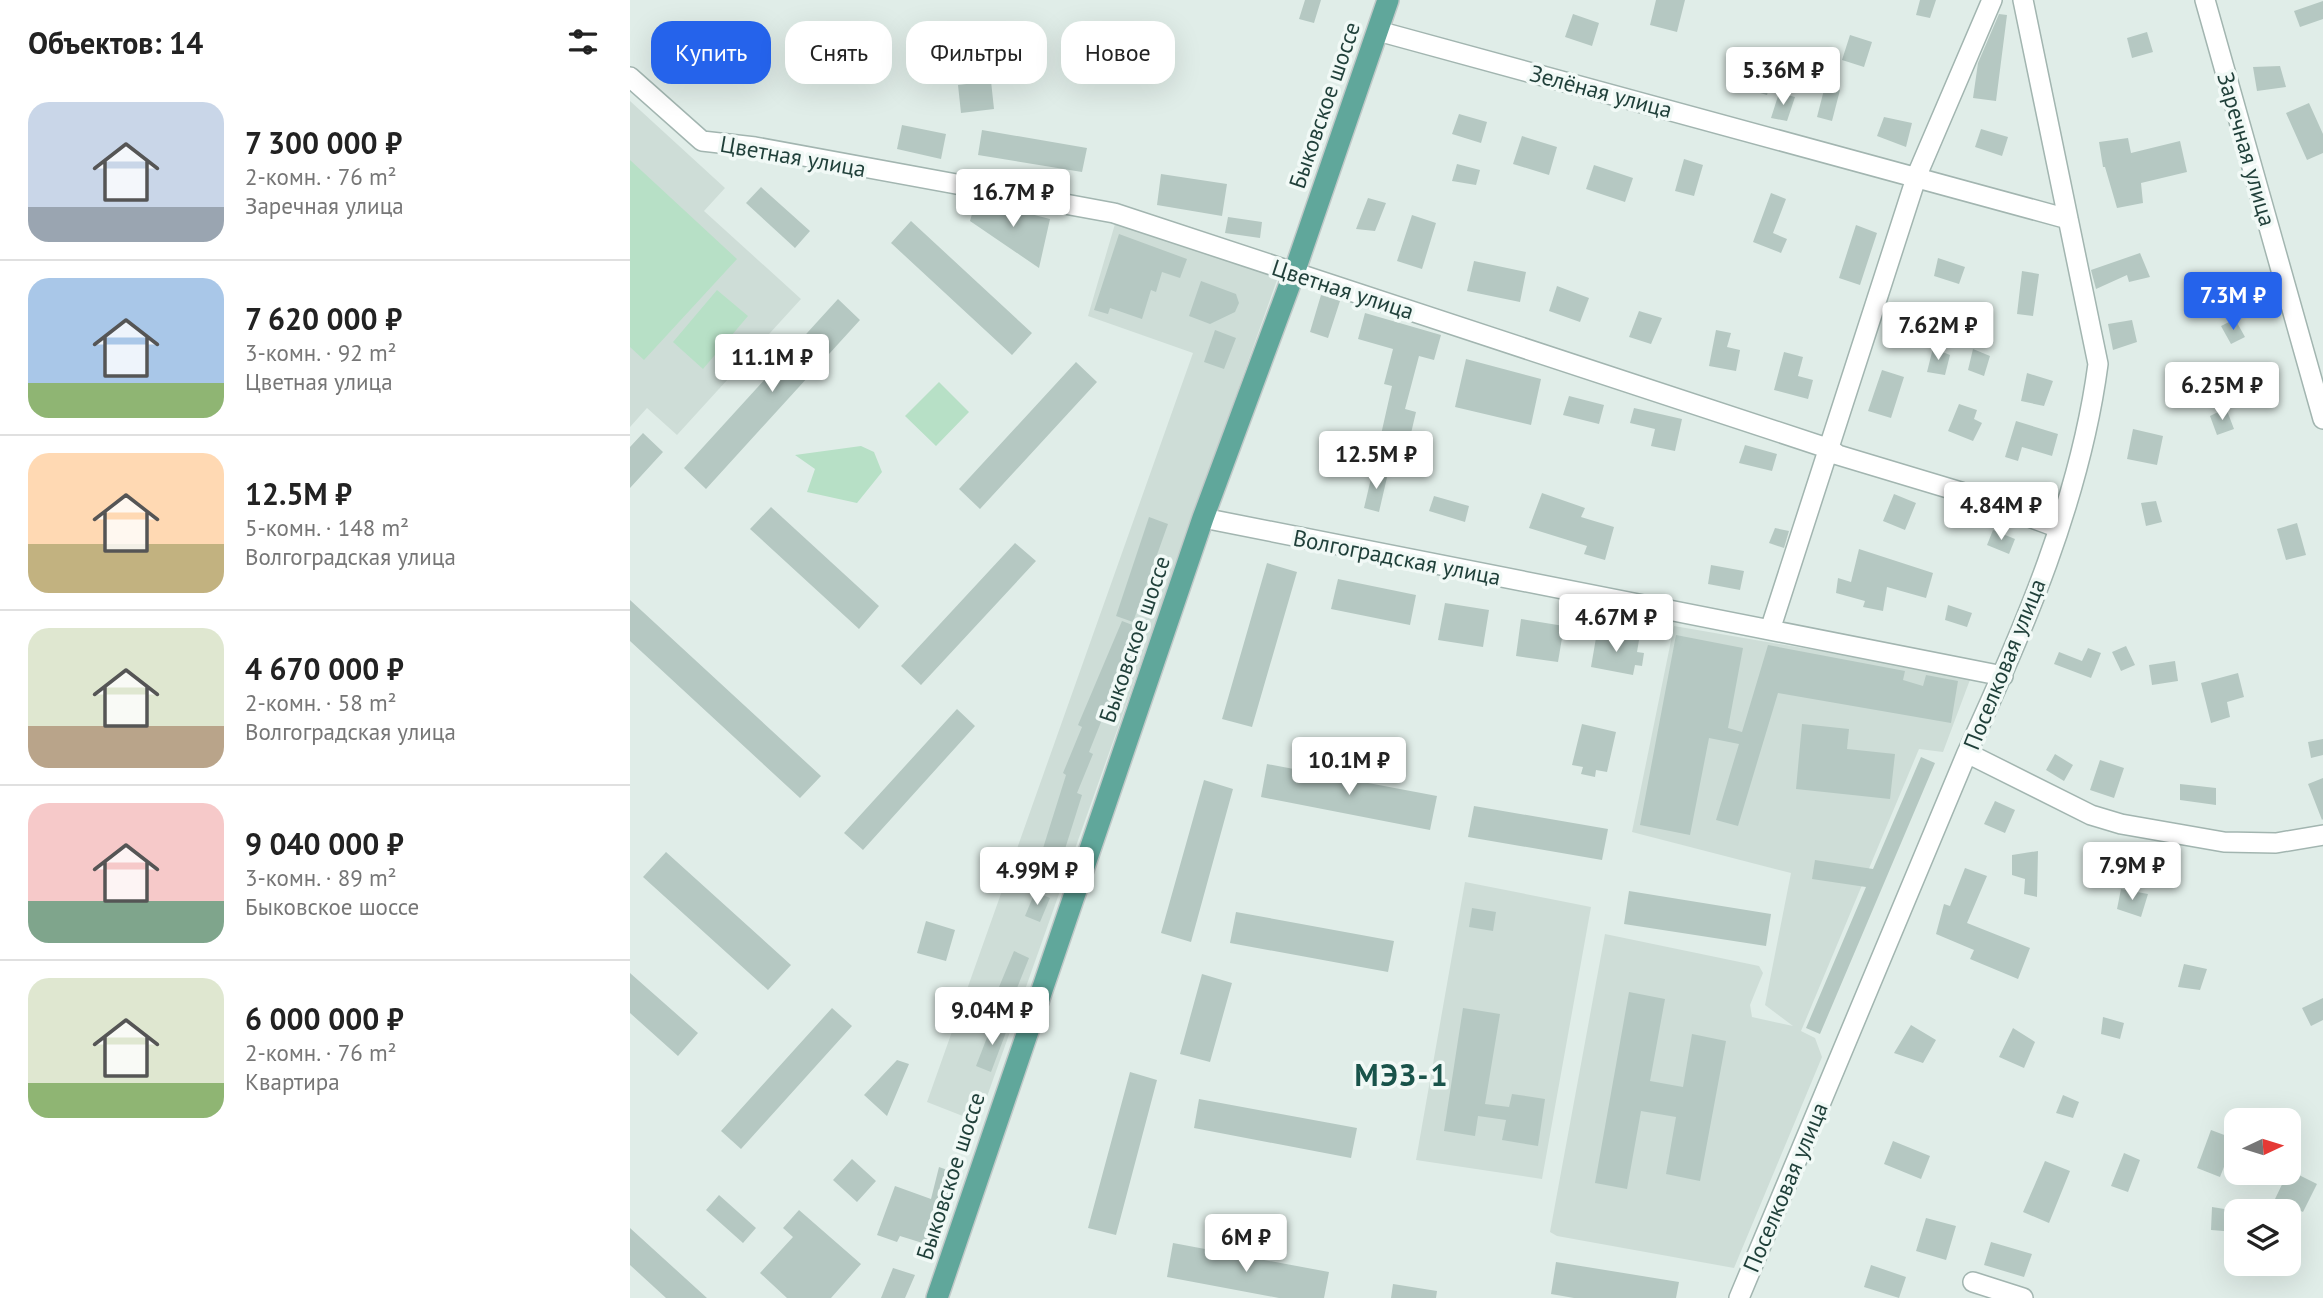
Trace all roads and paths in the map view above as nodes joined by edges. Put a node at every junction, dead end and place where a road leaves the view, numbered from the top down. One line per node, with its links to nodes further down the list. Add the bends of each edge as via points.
1 (1388, 0): 5 (main road, Быковское шоссе)
2 (1992, 0): 7 (street)
3 (2023, 0): 8 (street, Поселковая улица)
4 (2205, 0): 10 (street, Заречная улица)
5 (1378, 31): 7 (street, Зелёная улица); 9 (main road, Быковское шоссе)
6 (630, 77): 9 (street, Цветная улица, via 702,141 1114,213)
7 (1917, 175): 8 (street, Зелёная улица); 11 (street)
8 (2068, 219): 13 (street, Поселковая улица, via 2098,365 2085,446)
9 (1294, 273): 11 (street, Цветная улица); 12 (main road, Быковское шоссе)
10 (2323, 419)
11 (1830, 449): 13 (street, Цветная улица); 14 (street)
12 (1203, 518): 14 (street, Волгоградская улица); 19 (main road, Быковское шоссе)
13 (2059, 527): 15 (street, Поселковая улица)
14 (1770, 630): 15 (street, Волгоградская улица)
15 (2003, 676): 16 (street, Поселковая улица)
16 (1968, 753): 17 (street, via 2091,815 2121,824 2224,842 2276,843); 20 (street, Поселковая улица)
17 (2323, 835)
18 (1973, 1282): 21 (street)
19 (937, 1298)
20 (1739, 1298)
21 (2023, 1298)

